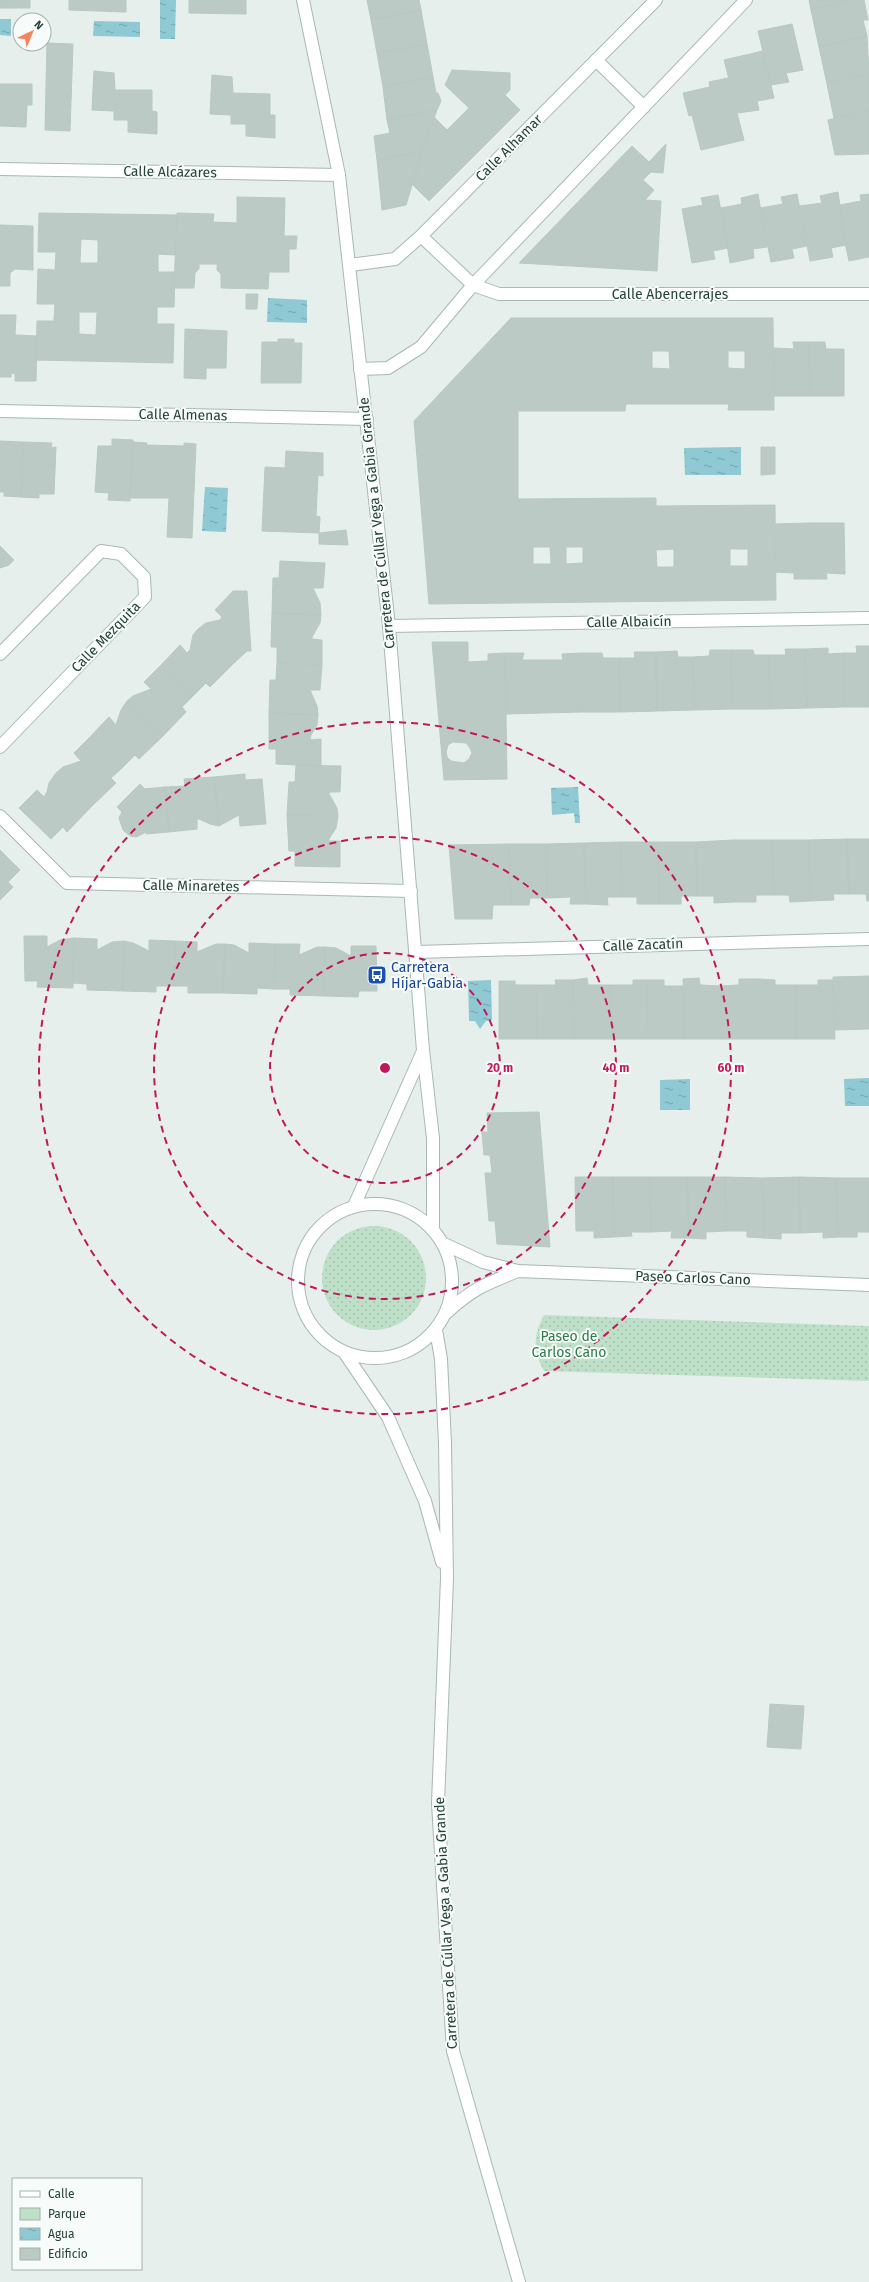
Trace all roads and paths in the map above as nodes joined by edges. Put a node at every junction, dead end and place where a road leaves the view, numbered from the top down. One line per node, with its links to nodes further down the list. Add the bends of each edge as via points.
1 (303, 0): 7 (street, Carretera de Cúllar Vega a Gabia Grande)
2 (656, 0): 4 (street, Calle Alhamar)
3 (746, 0): 5 (street)
4 (596, 60): 5 (street); 8 (street, Calle Alhamar)
5 (644, 107): 10 (street)
6 (0, 169): 7 (street, Calle Alcázares)
7 (340, 175): 9 (street, Carretera de Cúllar Vega a Gabia Grande)
8 (421, 236): 9 (street, Calle Alhamar, via 395,259); 10 (street)
9 (350, 265): 12 (street, Carretera de Cúllar Vega a Gabia Grande)
10 (473, 285): 11 (street, Calle Abencerrajes, via 499,294); 12 (street, via 421,347 388,368)
11 (869, 294)
12 (360, 369): 14 (street, Carretera de Cúllar Vega a Gabia Grande)
13 (0, 411): 14 (street, Calle Almenas)
14 (366, 419): 16 (street, Carretera de Cúllar Vega a Gabia Grande)
15 (869, 618): 16 (street, Calle Albaicín)
16 (389, 626): 20 (street, Carretera de Cúllar Vega a Gabia Grande)
17 (0, 654): 18 (street, Calle Mezquita, via 101,551 121,554 144,577 145,597)
18 (0, 746)
19 (0, 816): 20 (street, Calle Minaretes, via 67,883)
20 (411, 891): 22 (street, Carretera de Cúllar Vega a Gabia Grande)
21 (869, 939): 22 (street, Calle Zacatín)
22 (417, 952): 23 (street, Carretera de Cúllar Vega a Gabia Grande)
23 (423, 1050): 24 (street, Carretera de Cúllar Vega a Gabia Grande); 25 (street, Carretera de Cúllar Vega a Gabia Grande, via 433,1138)
24 (354, 1206): 25 (street, via 382,1204 408,1211); 31 (street, via 335,1214 318,1227 306,1244 298,1265 297,1286 301,1307 311,1326 325,1342)
25 (433, 1229): 26 (street)
26 (442, 1243): 27 (street, Paseo Carlos Cano, via 483,1262); 29 (street, via 451,1266 452,1284)
27 (518, 1271): 28 (street, Paseo Carlos Cano); 29 (street, Paseo Carlos Cano, via 480,1286 464,1296)
28 (869, 1285)
29 (446, 1313): 30 (street)
30 (436, 1330): 31 (street, via 417,1347 394,1357 368,1359); 32 (street, Carretera de Cúllar Vega a Gabia Grande, via 441,1359 445,1443)
31 (344, 1352): 32 (street, Carretera de Cúllar Vega a Gabia Grande, via 388,1417 425,1501)
32 (447, 1579): 33 (street, Carretera de Cúllar Vega a Gabia Grande, via 438,1804 453,2051)
33 (519, 2282)

